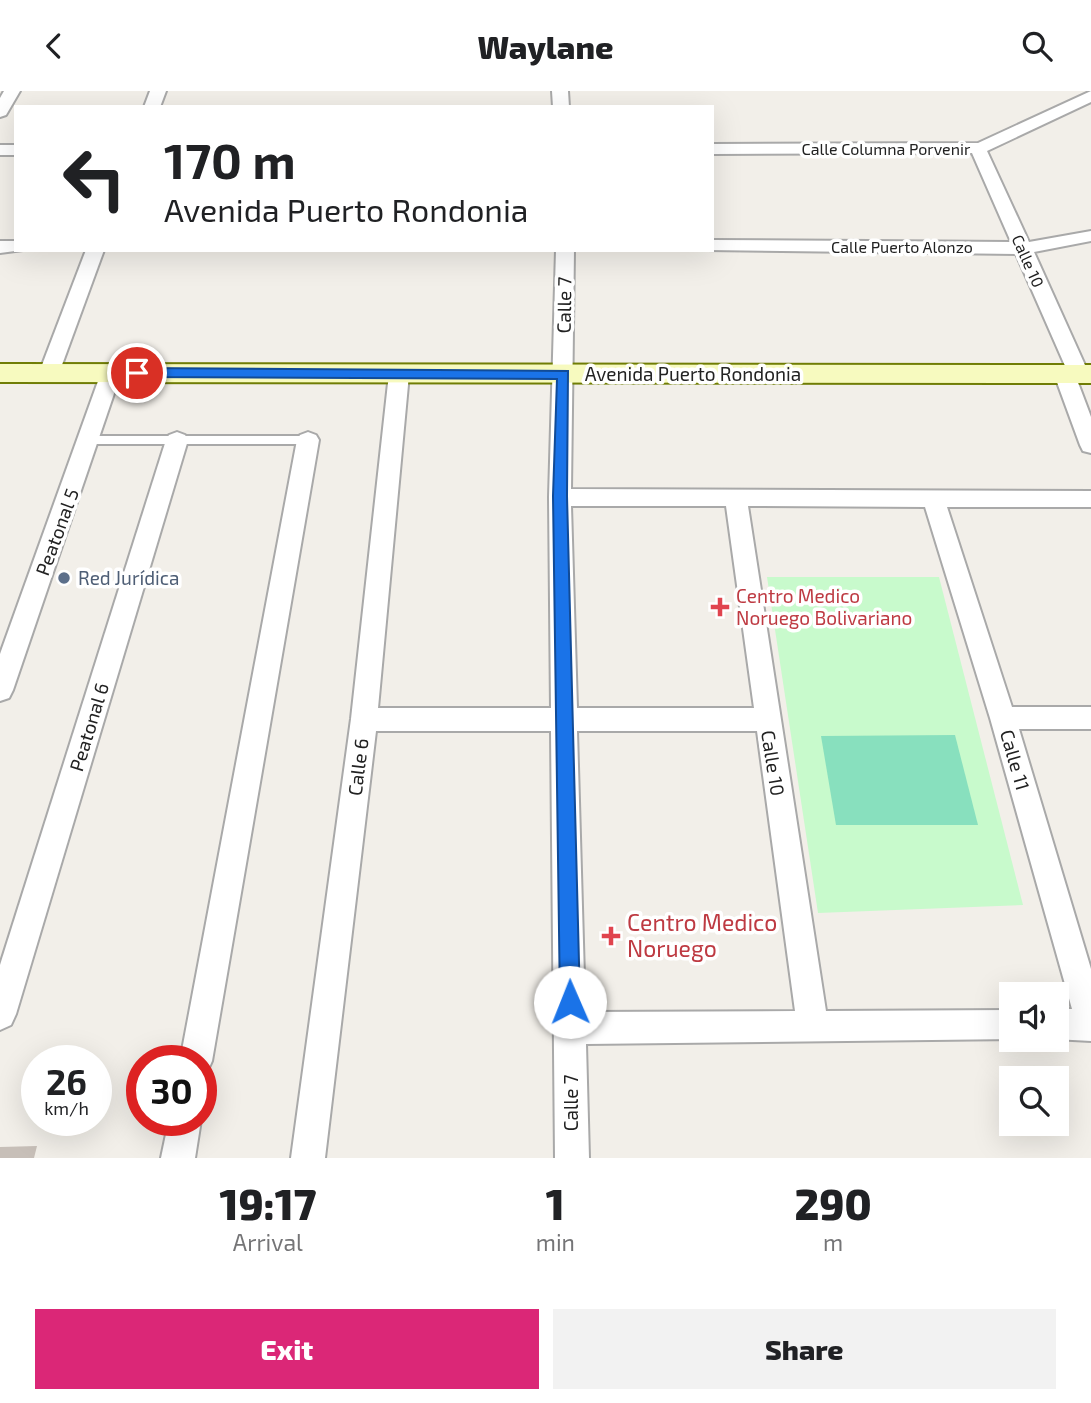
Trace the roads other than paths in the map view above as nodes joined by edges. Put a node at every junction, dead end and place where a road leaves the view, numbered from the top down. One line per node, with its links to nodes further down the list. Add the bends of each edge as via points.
1 (12, 91): 3 (street)
2 (1091, 96): 4 (street, Calle Columna Porvenir)
3 (0, 112)
4 (978, 148): 5 (street, Calle Columna Porvenir); 8 (street, Calle 10)
5 (714, 149)
6 (1091, 236): 8 (street, Calle Puerto Alonzo)
7 (714, 246): 8 (street, Calle Puerto Alonzo)
8 (1021, 248): 16 (street, Calle 10)
9 (94, 252): 12 (street)
10 (565, 252): 15 (street, Calle 7)
11 (0, 373): 12 (street, Avenida Puerto Rondonia)
12 (49, 373): 13 (street, Avenida Puerto Rondonia)
13 (111, 373): 14 (street, Avenida Puerto Rondonia); 17 (street, Peatonal 5)
14 (399, 374): 15 (street, Avenida Puerto Rondonia); 28 (street, Calle 6)
15 (563, 374): 16 (street, Avenida Puerto Rondonia); 21 (street, Calle 7)
16 (1078, 374): 20 (street, Calle 10)
17 (90, 440): 18 (lane); 25 (street, Peatonal 5)
18 (177, 440): 19 (lane); 31 (street, Peatonal 6)
19 (308, 440): 37 (street)
20 (1091, 445)
21 (560, 496): 22 (street); 29 (street, Calle 7)
22 (736, 498): 24 (street); 30 (street, Calle 10)
23 (1091, 499): 24 (street)
24 (934, 500): 26 (street, Calle 11)
25 (0, 690)
26 (1003, 718): 27 (street); 32 (street, Calle 11)
27 (1091, 718)
28 (364, 719): 29 (street); 40 (street, Calle 6)
29 (564, 719): 30 (street); 36 (street, Calle 7)
30 (767, 720): 35 (street, Calle 10)
31 (0, 1014)
32 (1091, 1023): 33 (street)
33 (1069, 1024)
34 (999, 1025): 35 (street)
35 (813, 1027): 36 (street)
36 (570, 1028): 41 (street, Calle 7)
37 (199, 1045)
38 (182, 1136): 39 (street)
39 (178, 1158)
40 (308, 1158)
41 (572, 1158)

